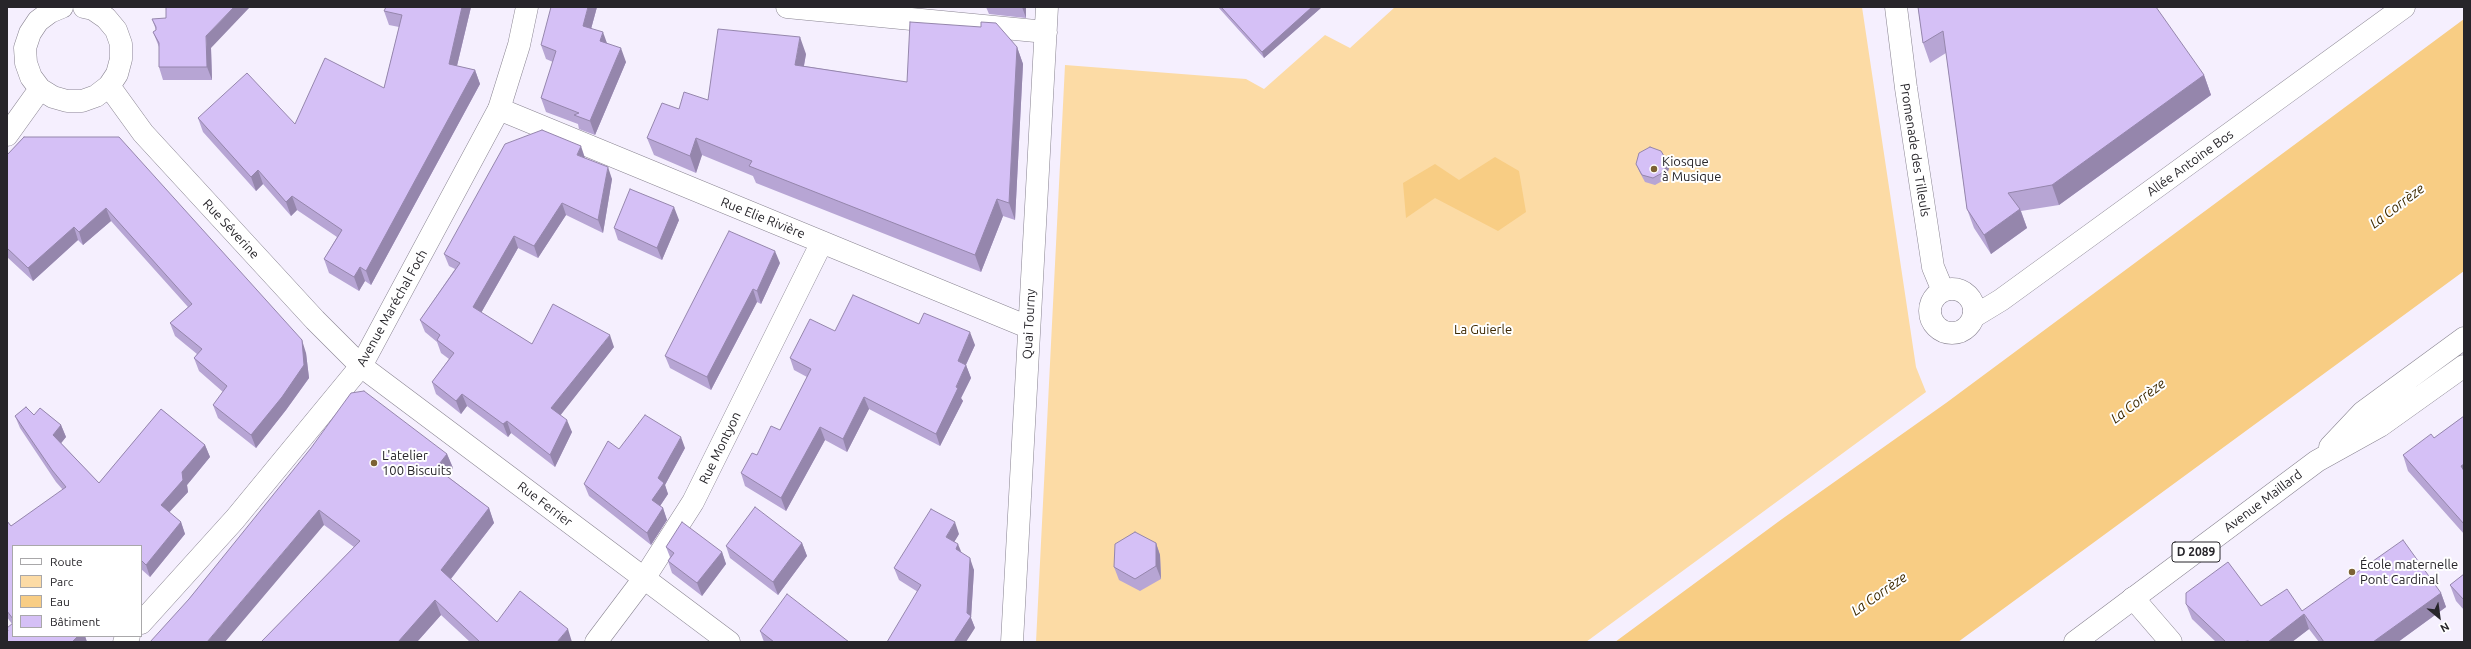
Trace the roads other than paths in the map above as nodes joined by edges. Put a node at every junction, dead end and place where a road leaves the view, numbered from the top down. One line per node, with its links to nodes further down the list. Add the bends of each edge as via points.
1 (62, 7): 9 (street, via 50,12)
2 (84, 7): 8 (street)
3 (527, 7): 13 (street, Avenue Maréchal Foch, via 519,45)
4 (787, 7): 10 (street)
5 (1047, 7): 10 (street, Quai Tourny)
6 (1896, 7): 16 (street, Promenade des Tilleuls, via 1933,267)
7 (2404, 7): 17 (street, Allée Antoine Bos)
8 (111, 12): 11 (street, via 121,44 121,59 117,74)
9 (32, 14): 12 (street, via 26,55 31,77)
10 (1046, 32): 18 (street, Quai Tourny)
11 (109, 86): 12 (street, via 96,96 82,101 67,101 53,97); 20 (street, Rue Séverine, via 143,133 315,320)
12 (40, 89): 14 (street)
13 (499, 109): 15 (street, Rue Elie Rivière); 20 (street, Avenue Maréchal Foch)
14 (7, 135)
15 (822, 242): 18 (street, Rue Elie Rivière); 23 (street, Rue Montyon, via 693,502)
16 (1944, 291): 17 (street, via 1957,290 1969,296 1974,310); 17 (street, via 1937,294 1930,307 1930,314 1937,327 1943,331 1958,332 1965,329)
17 (1973, 317)
18 (1028, 327): 28 (street, Quai Tourny)
19 (2464, 338): 22 (street, Avenue Maillard / D 2089, via 2364,412)
20 (361, 366): 23 (street, Rue Ferrier); 25 (street, Avenue Maréchal Foch, via 235,519)
21 (2464, 366): 22 (street, Avenue Maillard / D 2089, via 2380,426)
22 (2317, 461): 24 (street, Avenue Maillard / D 2089)
23 (645, 578): 26 (street, Rue Montyon); 27 (street, Rue Ferrier)
24 (2133, 598): 29 (street, Avenue Maillard / D 2089); 30 (street)
25 (142, 624)
26 (596, 642)
27 (729, 642)
28 (1012, 642)
29 (2075, 642)
30 (2170, 642)

